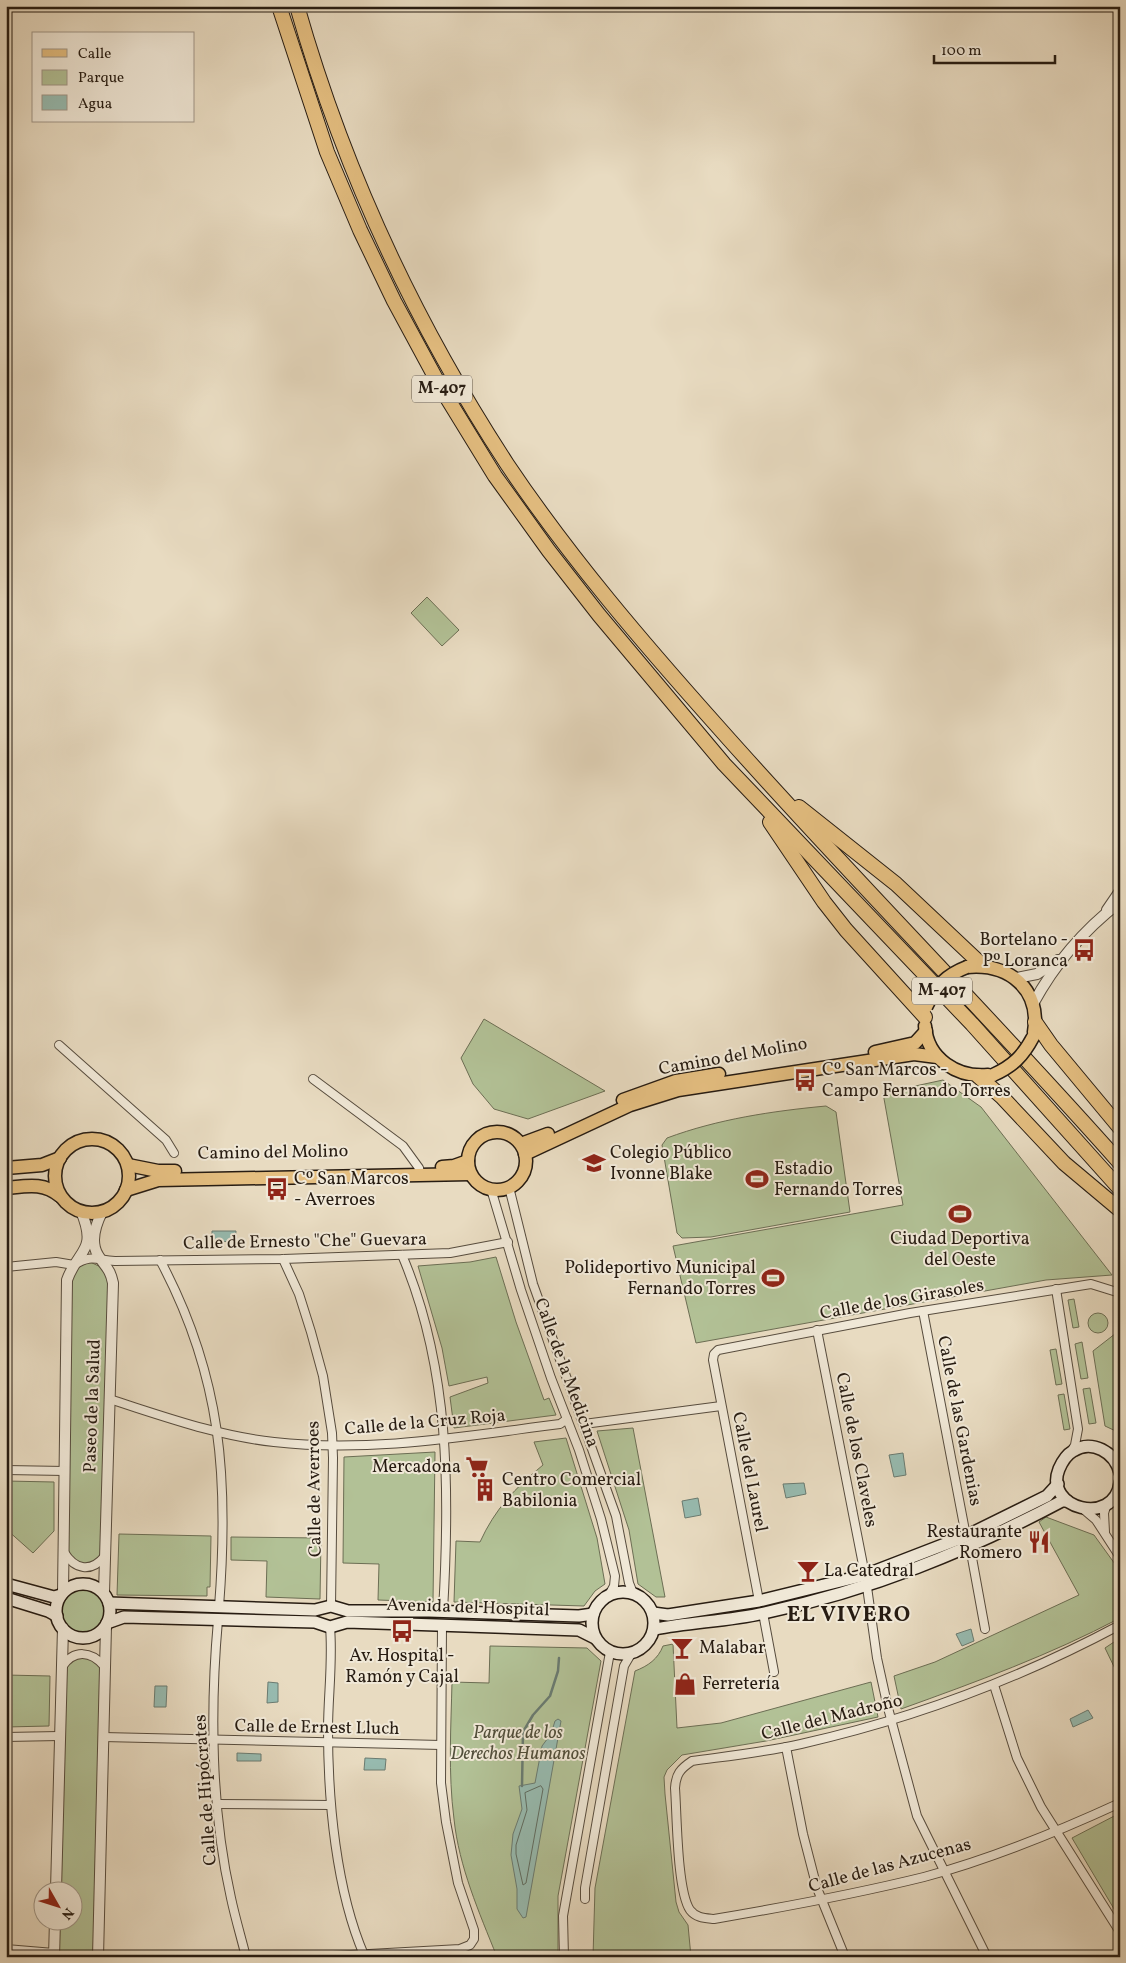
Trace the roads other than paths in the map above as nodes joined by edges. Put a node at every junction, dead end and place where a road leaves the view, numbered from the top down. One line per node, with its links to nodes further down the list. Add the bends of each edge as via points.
1 (279, 6): 4 (highway, M-407, via 327,152 360,230 441,388 495,476 549,551 632,656)
2 (298, 6): 3 (highway, M-407, via 316,69 374,219 456,382 508,465 562,541 649,650)
3 (771, 788): 9 (highway, via 781,792 896,884); 23 (highway, M-407, via 1026,1058)
4 (756, 800): 12 (highway, via 824,902); 31 (highway, M-407, via 954,1004)
5 (1120, 891): 7 (street)
6 (1120, 902): 7 (street)
7 (1104, 915): 8 (street)
8 (1067, 953): 10 (street, via 1037,974); 11 (street)
9 (982, 966): 10 (main road, via 996,968); 12 (main road, bridge, via 968,967 943,980 933,991)
10 (1016, 978): 11 (main road)
11 (1033, 1004): 13 (main road)
12 (926, 1018): 15 (main road, via 930,1044); 19 (main road, Camino del Molino, via 915,1043 883,1051 676,1081 642,1092)
13 (1035, 1022): 16 (main road, bridge, via 1033,1037 1025,1054 1009,1068 993,1075); 18 (highway)
14 (59, 1045): 20 (street, via 166,1140)
15 (938, 1057): 16 (main road, via 950,1068); 19 (main road, Camino del Molino, via 914,1054 678,1090)
16 (978, 1076): 34 (highway, via 1064,1163)
17 (313, 1080): 26 (street, via 403,1146)
18 (1120, 1128)
19 (523, 1149): 22 (main road, via 506,1134 488,1133 470,1149); 28 (main road, via 526,1164 523,1174)
20 (174, 1153)
21 (60, 1158): 24 (main road, via 74,1144 102,1140 118,1149); 25 (main road, via 42,1165); 33 (main road, via 55,1171 56,1185)
22 (468, 1161): 26 (main road, Camino del Molino, via 454,1166); 27 (main road)
23 (1120, 1163)
24 (128, 1165): 26 (main road, Camino del Molino, via 158,1172); 32 (main road)
25 (6, 1168)
26 (420, 1168)
27 (470, 1174): 30 (main road, via 478,1183); 32 (main road, Camino del Molino, via 158,1180)
28 (509, 1187): 30 (main road); 52 (street, via 533,1284)
29 (6, 1188): 33 (main road, via 40,1185 51,1188)
30 (491, 1189): 37 (street, Calle de la Medicina)
31 (1120, 1189)
32 (126, 1190): 36 (main road, via 121,1200)
33 (62, 1198): 35 (main road)
34 (1120, 1210)
35 (81, 1211): 36 (main road); 42 (street, Paseo de la Salud, via 87,1225 88,1240 85,1252)
36 (102, 1212): 41 (street, Paseo de la Salud, via 94,1240 96,1253)
37 (508, 1242): 38 (street, Calle de Ernesto "Che" Guevara, via 450,1253); 51 (street, Calle de la Medicina, via 521,1290)
38 (402, 1255): 39 (street, Calle de Ernesto "Che" Guevara); 55 (street, via 426,1328 437,1375)
39 (283, 1259): 40 (street, Calle de Ernesto "Che" Guevara); 56 (street, Calle de Averroes, via 299,1294 323,1376)
40 (160, 1260): 41 (street, Calle de Ernesto "Che" Guevara); 54 (street, via 202,1358)
41 (102, 1261): 42 (street, via 86,1258); 49 (street, Paseo de la Salud, via 110,1269 113,1283)
42 (74, 1265): 43 (street, via 56,1262); 63 (street, Paseo de la Salud, via 67,1280)
43 (6, 1267)
44 (1056, 1289): 45 (street, Calle de los Girasoles, via 1091,1284); 46 (street, Calle de los Girasoles); 53 (street)
45 (1120, 1294)
46 (923, 1311): 47 (street, Calle de los Girasoles); 70 (street, Calle de las Gardenias)
47 (818, 1330): 48 (street, Calle de los Girasoles); 74 (street, Calle de los Claveles)
48 (718, 1350): 50 (street, Calle del Laurel, via 713,1360)
49 (109, 1399): 54 (street, Calle de la Cruz Roja); 72 (street, Paseo de la Salud)
50 (721, 1406): 52 (street); 82 (street, Calle del Laurel)
51 (566, 1419): 55 (street, Calle de la Cruz Roja, via 560,1424); 79 (street, Calle de la Medicina, via 596,1502 611,1559 615,1576)
52 (584, 1424): 77 (street, via 616,1516)
53 (1078, 1429): 57 (street, via 1084,1442); 60 (street)
54 (218, 1432): 56 (street, Calle de la Cruz Roja, via 273,1442); 83 (street, via 224,1499)
55 (445, 1438): 56 (street, Calle de la Cruz Roja, via 387,1445); 85 (street)
56 (332, 1446): 84 (street, Calle de Averroes)
57 (1090, 1446): 59 (main road); 60 (main road)
58 (1120, 1450): 59 (main road)
59 (1106, 1451): 61 (main road)
60 (1071, 1452): 65 (main road, via 1062,1460)
61 (1119, 1467)
62 (6, 1470): 63 (street)
63 (65, 1471): 71 (street, Paseo de la Salud)
64 (1120, 1483): 67 (main road)
65 (1058, 1484): 66 (main road); 70 (main road, via 1047,1496)
66 (1067, 1501): 68 (main road); 70 (main road)
67 (1107, 1504): 68 (main road); 69 (street, via 1104,1513)
68 (1083, 1509): 69 (street)
69 (1106, 1532): 73 (street)
70 (968, 1542): 74 (main road); 76 (main road); 97 (street, Calle de las Gardenias)
71 (64, 1552): 72 (street, via 70,1561 81,1567 96,1565); 78 (street, Paseo de la Salud)
72 (105, 1556): 81 (street, Paseo de la Salud)
73 (1120, 1557)
74 (865, 1575): 82 (main road)
75 (6, 1584): 78 (main road, via 54,1596)
76 (867, 1587): 87 (main road); 105 (street, via 877,1658)
77 (633, 1593): 79 (main road); 86 (main road, via 644,1599)
78 (62, 1594): 81 (main road, via 75,1584 86,1583 96,1586); 89 (main road)
79 (609, 1595): 88 (main road)
80 (6, 1598): 89 (main road)
81 (107, 1598): 83 (main road, Avenida del Hospital); 91 (main road, via 110,1613)
82 (759, 1601): 86 (main road, via 668,1615)
83 (219, 1607): 84 (main road, Avenida del Hospital)
84 (331, 1608): 85 (main road, Avenida del Hospital, via 348,1611); 92 (main road, via 320,1616); 92 (main road, via 342,1617)
85 (443, 1611): 88 (main road, Avenida del Hospital)
86 (653, 1613): 96 (main road)
87 (763, 1613): 96 (main road); 103 (street)
88 (593, 1614): 98 (main road)
89 (56, 1616): 95 (main road)
90 (218, 1620): 91 (main road, Avenida del Hospital, via 124,1617); 92 (main road, Avenida del Hospital); 109 (street, Calle de Hipócrates)
91 (107, 1624): 95 (main road, via 92,1637 81,1638); 101 (street)
92 (330, 1625): 93 (main road, Avenida del Hospital, via 347,1622); 110 (street)
93 (442, 1625): 98 (main road, Avenida del Hospital, via 579,1630); 111 (street)
94 (1120, 1625): 104 (street, Calle del Madroño)
95 (62, 1628): 102 (street)
96 (655, 1629): 100 (main road, via 648,1644)
97 (985, 1630)
98 (595, 1638): 99 (main road)
99 (610, 1652): 100 (main road); 131 (street, via 563,1916)
100 (631, 1654): 119 (street, via 624,1666)
101 (104, 1666): 102 (street, via 91,1654 79,1654 67,1660); 108 (street)
102 (61, 1668): 106 (street)
103 (774, 1672)
104 (994, 1685): 105 (street, Calle del Madroño); 116 (street, via 1017,1758)
105 (891, 1721): 112 (street, Calle del Madroño); 117 (street, via 917,1816)
106 (60, 1736): 107 (street); 118 (street)
107 (6, 1737)
108 (103, 1737): 109 (street, Calle de Ernest Lluch); 127 (street)
109 (214, 1740): 110 (street, Calle de Ernest Lluch); 114 (street, Calle de Hipócrates)
110 (328, 1744): 111 (street, Calle de Ernest Lluch); 115 (street)
111 (441, 1746): 126 (street, via 446,1822 458,1884 474,1930 474,1939 470,1945 460,1949)
112 (786, 1747): 120 (street); 121 (street, Calle del Madroño, via 692,1761 676,1776 683,1894)
113 (1120, 1803): 116 (street, Calle de las Azucenas)
114 (218, 1804): 115 (street); 129 (street, Calle de Hipócrates, via 230,1897)
115 (330, 1805): 126 (street, via 340,1872)
116 (1055, 1832): 117 (street, Calle de las Azucenas); 123 (street)
117 (943, 1871): 120 (street, Calle de las Azucenas); 133 (street)
118 (56, 1880)
119 (585, 1899)
120 (820, 1900): 121 (street, Calle de las Azucenas, via 714,1919 700,1918); 132 (street)
121 (691, 1911)
122 (55, 1930): 125 (street)
123 (1120, 1932)
124 (6, 1948): 125 (street)
125 (54, 1955)
126 (364, 1955): 130 (street)
127 (98, 1956): 128 (street)
128 (128, 1957)
129 (246, 1957)
130 (315, 1957)
131 (564, 1957)
132 (845, 1957)
133 (987, 1957)

